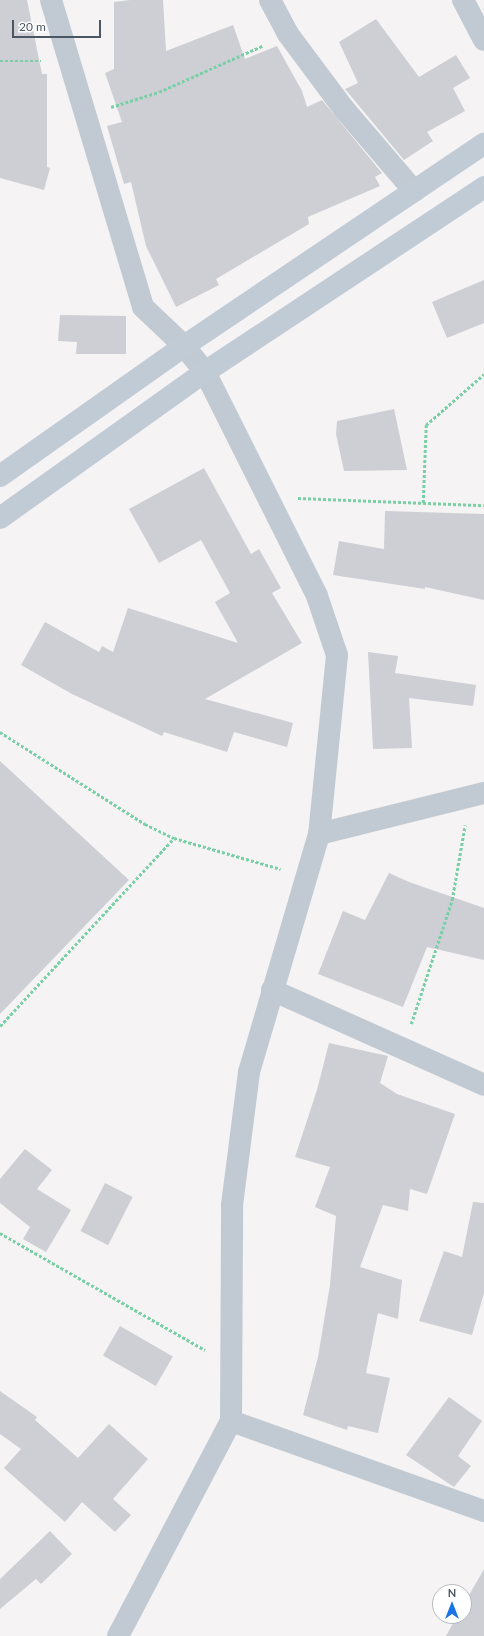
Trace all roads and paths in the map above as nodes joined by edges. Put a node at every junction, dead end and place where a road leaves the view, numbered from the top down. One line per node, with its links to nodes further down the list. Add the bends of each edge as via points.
1 (51, 0): 7 (street)
2 (270, 0): 4 (street)
3 (464, 0): 5 (street)
4 (288, 34): 8 (path, via 158,92); 11 (street, via 344,109)
5 (484, 40)
6 (0, 61): 7 (path)
7 (70, 61): 8 (street)
8 (86, 115): 12 (street, via 144,307)
9 (484, 144): 11 (street)
10 (484, 187): 13 (street)
11 (414, 191): 12 (street)
12 (184, 346): 13 (street); 15 (street)
13 (205, 372): 16 (street); 19 (street)
14 (484, 374): 17 (path, via 426,425)
15 (0, 476)
16 (267, 497): 17 (path); 22 (street, via 317,596 337,655)
17 (423, 503): 18 (path)
18 (484, 506)
19 (0, 518)
20 (0, 732): 23 (path, via 145,824)
21 (477, 795): 22 (street); 27 (path, via 452,900)
22 (319, 834): 24 (street)
23 (174, 838): 24 (path); 26 (path)
24 (306, 876): 25 (street)
25 (272, 990): 27 (street); 30 (street, via 249,1072 232,1205)
26 (0, 1026)
27 (403, 1049): 28 (street)
28 (484, 1085)
29 (0, 1233): 30 (path)
30 (231, 1365): 31 (street)
31 (231, 1421): 32 (street); 33 (street)
32 (484, 1511)
33 (118, 1636)

